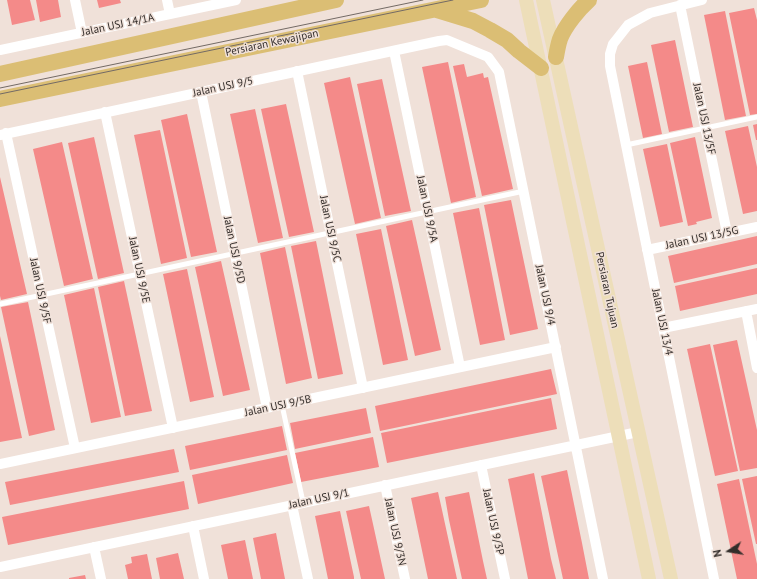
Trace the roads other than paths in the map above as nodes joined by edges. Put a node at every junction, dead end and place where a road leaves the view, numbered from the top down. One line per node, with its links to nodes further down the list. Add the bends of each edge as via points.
1 (75, 0): 13 (street)
2 (167, 0): 12 (street)
3 (236, 0): 12 (street, Jalan USJ 14/1A)
4 (336, 0): 20 (main road)
5 (482, 0): 11 (main road, Persiaran Kewajipan)
6 (526, 0): 18 (main road, Persiaran Tujuan)
7 (543, 0): 17 (main road, Persiaran Tujuan)
8 (589, 0): 17 (main road, via 561,37)
9 (702, 0): 10 (street, Jalan USJ 13/4)
10 (680, 5): 27 (street, Jalan USJ 13/5F); 29 (street, Jalan USJ 13/4, via 650,13 628,24 613,44 610,66)
11 (434, 10): 18 (main road, via 472,20 507,40); 21 (main road, Persiaran Kewajipan)
12 (170, 14): 13 (street, Jalan USJ 14/1A)
13 (82, 33): 15 (street, Jalan USJ 14/1A)
14 (447, 40): 16 (street, Jalan USJ 9/5); 30 (street, Jalan USJ 9/4, via 488,57 499,72)
15 (0, 50)
16 (394, 51): 19 (street, Jalan USJ 9/5); 31 (street, Jalan USJ 9/5A)
17 (556, 57): 50 (main road, Persiaran Tujuan)
18 (540, 68): 51 (main road, Persiaran Tujuan)
19 (297, 71): 22 (street, Jalan USJ 9/5); 33 (street, Jalan USJ 9/5C)
20 (0, 74)
21 (63, 87): 23 (main road, Persiaran Kewajipan); 24 (main road, Persiaran Kewajipan)
22 (201, 92): 25 (street, Jalan USJ 9/5); 36 (street, Jalan USJ 9/5D)
23 (0, 99)
24 (0, 108)
25 (105, 112): 28 (street, Jalan USJ 9/5); 37 (street, Jalan USJ 9/5E)
26 (757, 117): 27 (lane)
27 (706, 128): 29 (lane); 34 (street, Jalan USJ 13/5F)
28 (3, 134): 38 (street, Jalan USJ 9/5F)
29 (626, 145): 35 (street, Jalan USJ 13/4)
30 (524, 191): 31 (lane); 43 (street, Jalan USJ 9/4)
31 (427, 212): 33 (lane); 44 (street, Jalan USJ 9/5A)
32 (757, 227): 34 (street, Jalan USJ 13/5G)
33 (331, 232): 36 (lane); 46 (street, Jalan USJ 9/5C)
34 (727, 233): 35 (street, Jalan USJ 13/5G)
35 (647, 250): 42 (street, Jalan USJ 13/4)
36 (235, 253): 37 (lane); 48 (street, Jalan USJ 9/5D)
37 (140, 274): 38 (lane); 49 (street, Jalan USJ 9/5E)
38 (41, 295): 39 (lane); 53 (street, Jalan USJ 9/5F)
39 (0, 304)
40 (757, 309): 41 (street)
41 (746, 312): 42 (street); 45 (street)
42 (663, 328): 70 (street, Jalan USJ 13/4)
43 (556, 347): 44 (street, Jalan USJ 9/5B); 52 (street, Jalan USJ 9/4)
44 (460, 367): 46 (street, Jalan USJ 9/5B)
45 (757, 368)
46 (363, 388): 47 (street, Jalan USJ 9/5B)
47 (282, 405): 48 (street, Jalan USJ 9/5B); 57 (lane)
48 (267, 408): 49 (street, Jalan USJ 9/5B)
49 (173, 428): 53 (street, Jalan USJ 9/5B)
50 (638, 432): 51 (street, Jalan USJ 9/1); 69 (main road, Persiaran Tujuan)
51 (619, 436): 52 (street, Jalan USJ 9/1); 68 (main road, Persiaran Tujuan)
52 (576, 445): 55 (street, Jalan USJ 9/1); 67 (street, Jalan USJ 9/4)
53 (75, 448): 54 (street, Jalan USJ 9/5B)
54 (0, 464)
55 (481, 465): 56 (street, Jalan USJ 9/1); 66 (street, Jalan USJ 9/3P)
56 (385, 485): 57 (street, Jalan USJ 9/1); 65 (street, Jalan USJ 9/3N)
57 (303, 502): 58 (street, Jalan USJ 9/1)
58 (292, 505): 59 (street, Jalan USJ 9/1); 64 (street)
59 (193, 526): 60 (street, Jalan USJ 9/1); 63 (street)
60 (94, 547): 61 (street, Jalan USJ 9/1); 62 (street)
61 (0, 567)
62 (101, 579)
63 (204, 579)
64 (308, 579)
65 (405, 579)
66 (505, 579)
67 (603, 579)
68 (650, 579)
69 (671, 579)
70 (714, 579)

